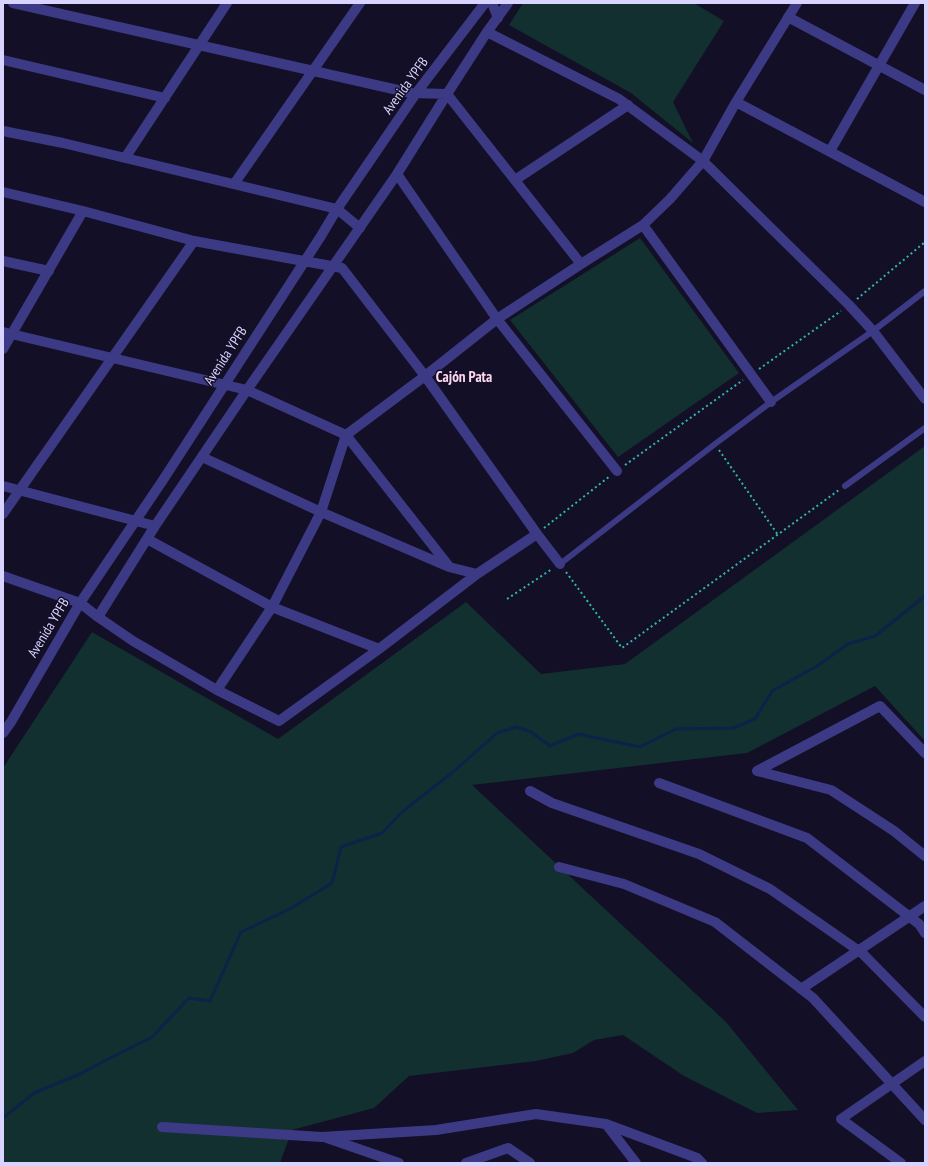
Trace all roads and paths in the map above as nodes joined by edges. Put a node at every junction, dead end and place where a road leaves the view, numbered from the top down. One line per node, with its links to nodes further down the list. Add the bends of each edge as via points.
1 (14, 3): 12 (street)
2 (227, 3): 12 (street)
3 (360, 3): 15 (street)
4 (485, 3): 17 (street, Avenida YPFB)
5 (492, 3): 10 (street)
6 (508, 3): 10 (street)
7 (796, 3): 9 (street)
8 (915, 3): 14 (street)
9 (788, 17): 14 (street); 20 (street)
10 (498, 18): 11 (street)
11 (488, 32): 18 (street); 21 (street)
12 (199, 45): 15 (street); 19 (street)
13 (3, 60): 19 (street)
14 (879, 65): 16 (street); 23 (street)
15 (313, 70): 17 (street); 28 (street)
16 (925, 90)
17 (417, 92): 18 (street); 31 (street, Avenida YPFB)
18 (447, 94): 26 (street); 27 (street)
19 (164, 98): 24 (street)
20 (736, 102): 23 (street); 25 (street)
21 (628, 105): 25 (street); 27 (street)
22 (3, 131): 24 (street)
23 (830, 151): 30 (street)
24 (125, 158): 28 (street)
25 (703, 161): 33 (street, via 670,200); 43 (street)
26 (397, 174): 34 (street); 44 (street)
27 (515, 180): 39 (street)
28 (234, 184): 31 (street)
29 (3, 192): 32 (street)
30 (925, 202)
31 (337, 209): 34 (street); 38 (street, Avenida YPFB)
32 (83, 211): 35 (street); 41 (street)
33 (643, 225): 39 (street); 49 (street)
34 (360, 228): 40 (street)
35 (194, 241): 38 (street); 48 (street)
36 (925, 242): 43 (path)
37 (3, 261): 41 (street)
38 (304, 262): 40 (street); 51 (street, Avenida YPFB)
39 (581, 264): 44 (street)
40 (332, 267): 50 (street, via 342,268); 52 (street)
41 (49, 271): 46 (street)
42 (925, 291): 45 (lane)
43 (849, 305): 45 (street); 49 (path)
44 (497, 319): 50 (street); 59 (street)
45 (873, 331): 53 (street); 54 (lane)
46 (8, 333): 47 (street); 48 (street)
47 (3, 349)
48 (112, 358): 51 (street); 62 (street)
49 (751, 374): 54 (street); 59 (path)
50 (425, 376): 56 (street); 67 (street)
51 (225, 384): 52 (street); 65 (street, Avenida YPFB)
52 (247, 390): 56 (street); 58 (street)
53 (925, 399)
54 (771, 402): 57 (lane)
55 (925, 428): 61 (lane)
56 (346, 435): 63 (street); 71 (street)
57 (715, 444): 68 (path); 70 (lane)
58 (202, 457): 63 (street); 66 (street)
59 (617, 471): 67 (path)
60 (3, 486): 62 (street)
61 (845, 486): 68 (path)
62 (19, 491): 64 (street); 65 (street)
63 (322, 512): 71 (street); 76 (street)
64 (3, 514)
65 (135, 521): 66 (street); 75 (street, Avenida YPFB)
66 (155, 526): 69 (street)
67 (537, 534): 70 (street); 72 (street)
68 (778, 535): 70 (path, via 622,648)
69 (147, 539): 76 (street); 77 (street)
70 (560, 564): 74 (path)
71 (449, 567): 72 (street)
72 (477, 574): 78 (street)
73 (3, 576): 75 (street)
74 (507, 599)
75 (80, 603): 77 (street); 80 (street, Avenida YPFB)
76 (272, 607): 78 (street); 79 (street)
77 (98, 617): 79 (street, via 133,641)
78 (378, 649): 79 (street, via 279,721)
79 (217, 690)
80 (7, 720): 81 (street, Avenida YPFB)
81 (3, 733)
82 (925, 753): 85 (street, via 880,706 757,771 831,790 894,831)
83 (658, 783): 88 (street, via 807,838)
84 (530, 791): 90 (street, via 552,803 706,857 770,889)
85 (925, 856)
86 (559, 867): 91 (street, via 624,884 715,922)
87 (925, 906): 88 (street)
88 (909, 917): 89 (street, via 919,924); 90 (street)
89 (925, 933)
90 (859, 950): 91 (street); 92 (street)
91 (801, 989): 94 (street, via 813,998)
92 (925, 1017)
93 (925, 1061): 94 (street)
94 (892, 1084): 95 (street); 104 (street, via 841,1119)
95 (925, 1120)
96 (606, 1124): 98 (street, via 536,1114 436,1130); 102 (street); 103 (street, via 697,1158)
97 (162, 1127): 98 (street)
98 (322, 1137): 99 (street)
99 (399, 1163)
100 (466, 1163): 101 (street, via 508,1148)
101 (530, 1163)
102 (636, 1163)
103 (702, 1163)
104 (901, 1163)

